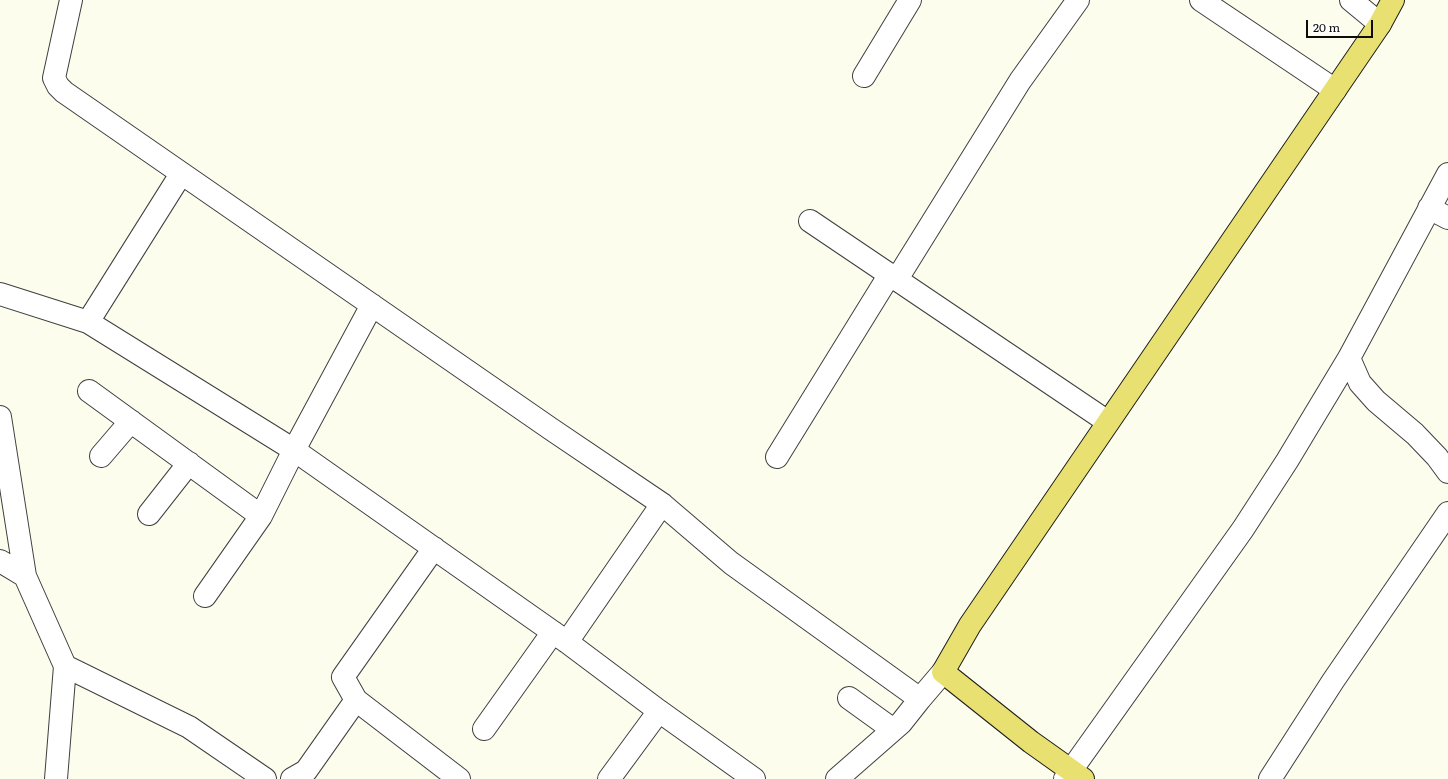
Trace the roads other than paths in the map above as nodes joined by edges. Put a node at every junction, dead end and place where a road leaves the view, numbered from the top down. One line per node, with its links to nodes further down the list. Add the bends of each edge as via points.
1 (71, 0): 10 (street, via 54,78 58,86)
2 (910, 0): 8 (street)
3 (1078, 0): 15 (street, via 1020,81)
4 (1201, 0): 9 (street)
5 (1351, 0): 7 (street)
6 (1393, 0): 7 (main road)
7 (1380, 24): 9 (main road)
8 (864, 76)
9 (1335, 90): 23 (main road)
10 (181, 174): 17 (street); 18 (street)
11 (1448, 174): 12 (street)
12 (1429, 208): 13 (street); 19 (street)
13 (1448, 218)
14 (810, 221): 15 (street)
15 (894, 277): 23 (street); 26 (street)
16 (0, 294): 18 (street)
17 (372, 305): 24 (street); 29 (street)
18 (88, 322): 24 (street)
19 (1349, 358): 28 (street, via 1360,383 1376,401 1415,434); 46 (street, via 1243,529)
20 (89, 391): 22 (street)
21 (0, 417): 35 (street)
22 (131, 421): 25 (street); 27 (street)
23 (1108, 422): 39 (main road, via 970,625)
24 (294, 450): 32 (street); 33 (street)
25 (101, 456)
26 (777, 457)
27 (188, 463): 31 (street); 32 (street)
28 (1448, 472)
29 (662, 504): 37 (street); 41 (street, via 731,563)
30 (1448, 513): 54 (street, via 1333,681)
31 (149, 514)
32 (261, 516): 36 (street)
33 (434, 548): 37 (street); 42 (street, via 343,677)
34 (0, 561): 35 (street)
35 (25, 576): 38 (street)
36 (205, 596)
37 (560, 637): 43 (street); 44 (street)
38 (65, 666): 47 (street); 48 (street, via 189,727)
39 (943, 672): 41 (street); 46 (main road)
40 (849, 698): 45 (street)
41 (920, 699): 45 (street, via 901,723)
42 (356, 700): 49 (street, via 306,771); 50 (street)
43 (659, 711): 51 (street); 52 (street)
44 (484, 729)
45 (892, 729): 53 (street)
46 (1073, 776)
47 (56, 779)
48 (265, 779)
49 (292, 779)
50 (459, 779)
51 (609, 779)
52 (754, 779)
53 (837, 779)
54 (1270, 779)

